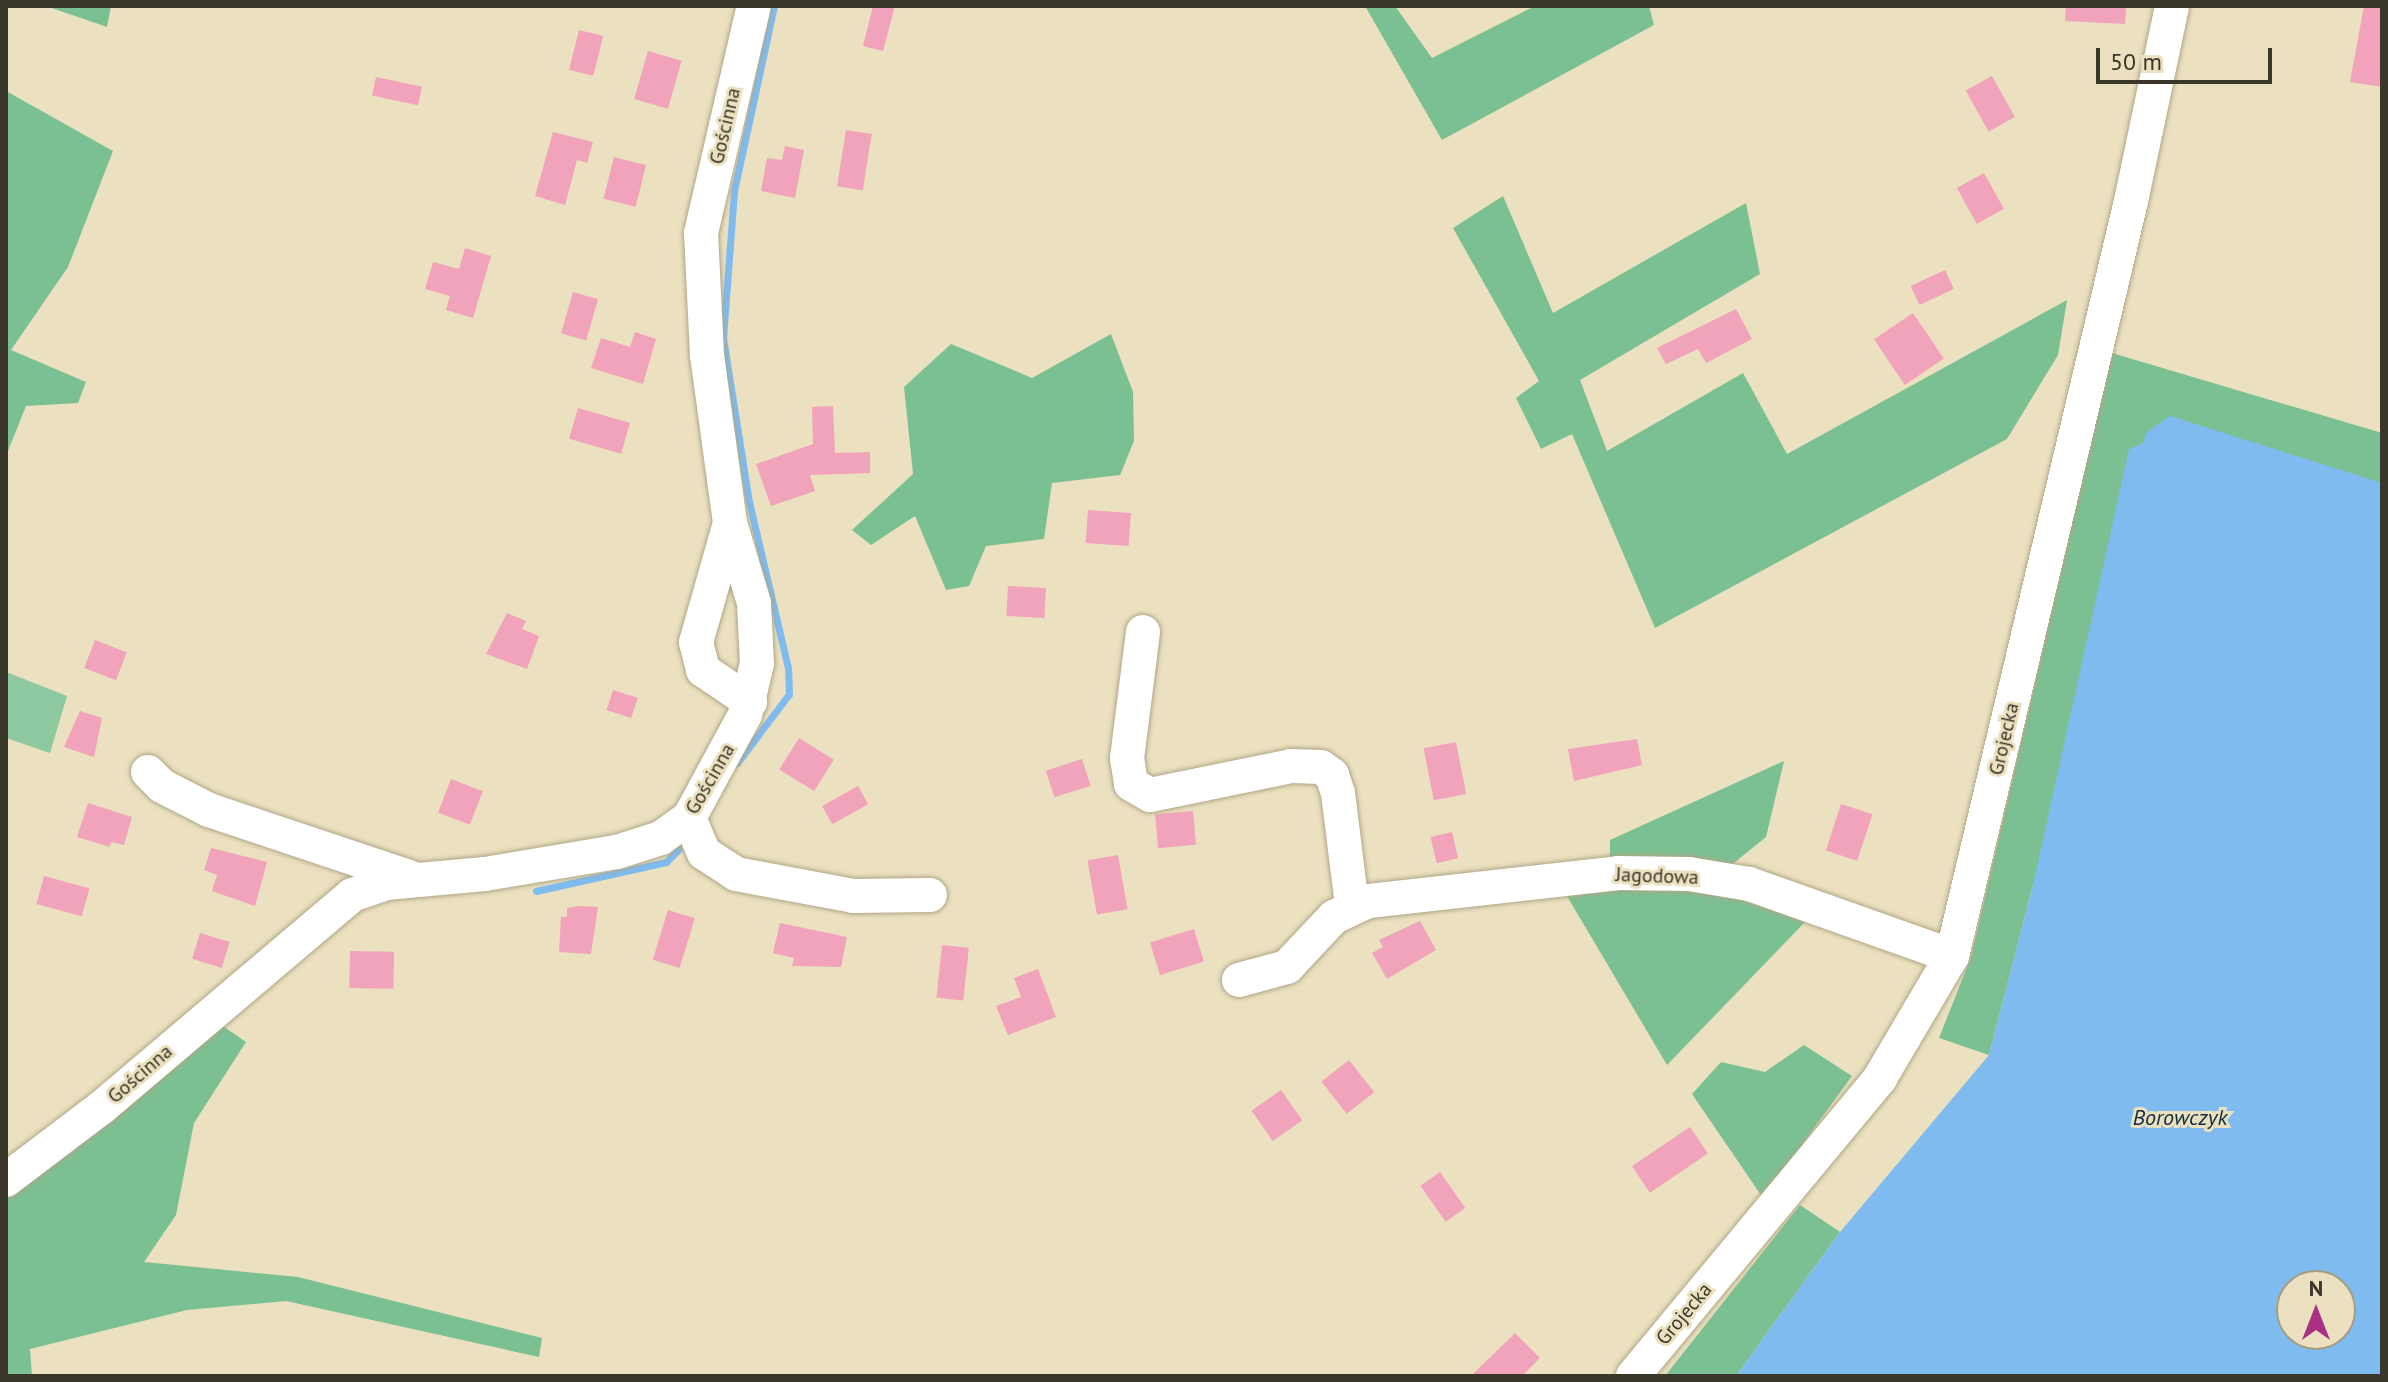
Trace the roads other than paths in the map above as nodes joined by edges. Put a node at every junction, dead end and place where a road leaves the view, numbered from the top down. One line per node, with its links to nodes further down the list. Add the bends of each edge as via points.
1 (754, 6): 3 (street, Gościnna, via 701,233 707,355)
2 (2172, 6): 11 (street, Grojecka, via 2138,173)
3 (730, 523): 5 (street, Gościnna, via 756,615 757,663); 5 (street, via 696,642 703,670)
4 (1143, 632): 10 (street, via 1127,758 1131,784 1150,795 1291,766 1321,767 1336,781)
5 (750, 702): 7 (street, Gościnna)
6 (148, 772): 8 (street, via 162,786 209,810)
7 (689, 818): 8 (street, Gościnna, via 661,838 617,852); 9 (street, via 704,853 736,874 846,895)
8 (415, 879): 13 (street, Gościnna, via 363,889 327,913 101,1108)
9 (930, 895)
10 (1352, 906): 11 (street, Jagodowa, via 1391,897 1618,873 1689,874 1749,884); 12 (street, Jagodowa, via 1327,923 1287,967)
11 (1952, 956): 14 (street, Grojecka, via 1880,1078)
12 (1239, 980)
13 (6, 1180)
14 (1633, 1376)

